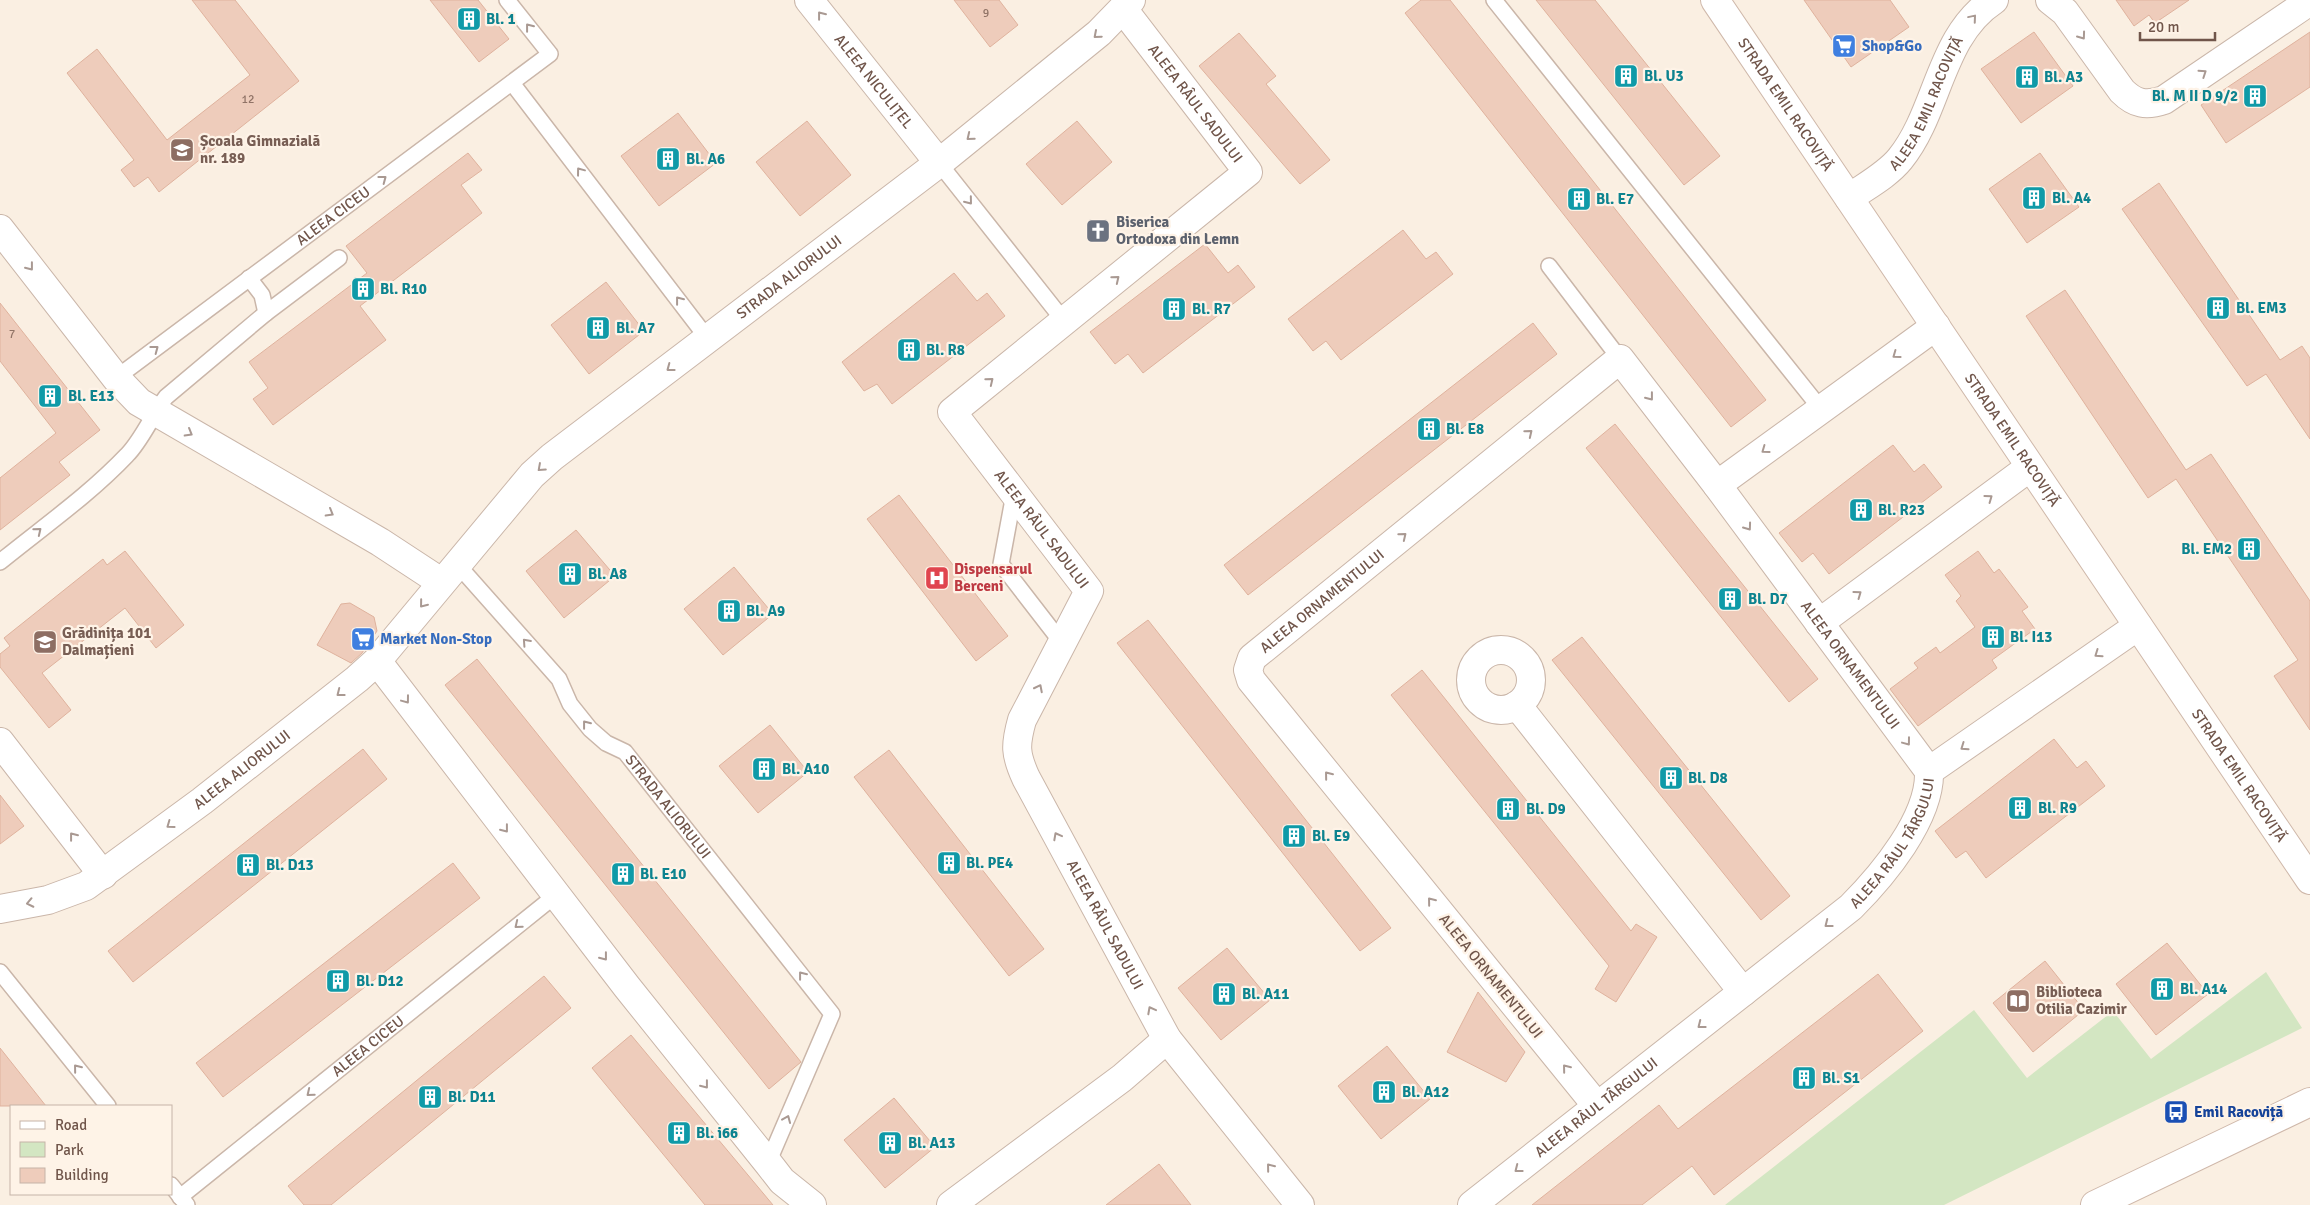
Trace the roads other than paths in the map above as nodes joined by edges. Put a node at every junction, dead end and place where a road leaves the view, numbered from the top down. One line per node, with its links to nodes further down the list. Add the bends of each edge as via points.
1 (507, 0): 9 (lane, ALEEA CICEU, one-way to 1, via 550,54)
2 (809, 0): 10 (street, ALEEA NICULIȚEL, one-way to 2)
3 (1494, 0): 22 (lane)
4 (1715, 0): 11 (street, STRADA EMIL RACOVIȚĂ)
5 (1994, 0): 11 (street, ALEEA EMIL RACOVIȚĂ, one-way to 5, via 1900,159 1962,33 1971,19)
6 (2050, 0): 7 (street, one-way to 7, via 2065,12 2122,91 2141,104 2164,100)
7 (2310, 1)
8 (1127, 4): 10 (street, STRADA ALIORULUI, one-way to 10, via 1099,33); 17 (street, ALEEA RÂUL SADULUI, one-way to 8, via 1248,172)
9 (512, 83): 15 (lane, ALEEA CICEU, one-way to 9); 19 (lane, one-way to 9)
10 (938, 163): 17 (lane, one-way to 17); 19 (street, STRADA ALIORULUI)
11 (1849, 198): 18 (street, STRADA EMIL RACOVIȚĂ)
12 (0, 229): 21 (street, one-way to 21)
13 (339, 258): 16 (lane)
14 (1549, 266): 20 (lane)
15 (249, 278): 16 (lane, via 262,296); 21 (lane, ALEEA CICEU, one-way to 15)
16 (266, 313): 23 (lane, via 182,381)
17 (1064, 321): 26 (street, ALEEA RÂUL SADULUI, one-way to 17, via 952,412)
18 (1936, 326): 22 (street, one-way to 22); 24 (street, STRADA EMIL RACOVIȚĂ)
19 (708, 339): 28 (street, STRADA ALIORULUI, one-way to 28, via 546,463)
20 (1620, 359): 25 (street, ALEEA ORNAMENTULUI, one-way to 25); 45 (street, ALEEA ORNAMENTULUI, one-way to 20, via 1251,680 1248,670 1252,658)
21 (116, 378): 23 (street, via 139,402)
22 (1821, 409): 25 (street, one-way to 25)
23 (154, 412): 27 (lane, one-way to 23, via 129,454); 28 (street, one-way to 28, via 380,542)
24 (2030, 467): 29 (street, one-way to 24); 30 (street, STRADA EMIL RACOVIȚĂ)
25 (1717, 485): 29 (street, ALEEA ORNAMENTULUI, one-way to 29)
26 (1014, 494): 31 (lane, via 1001,564); 31 (street, ALEEA RÂUL SADULUI, via 1088,591)
27 (0, 562)
28 (449, 573): 32 (street, STRADA ALIORULUI, one-way to 32); 46 (lane, STRADA ALIORULUI, one-way to 28, via 832,1014 625,752 590,730 570,704 559,679)
29 (1819, 623): 35 (street, ALEEA ORNAMENTULUI, one-way to 35)
30 (2138, 626): 35 (street, ALEEA RÂUL TÂRGULUI, one-way to 35); 37 (street, STRADA EMIL RACOVIȚĂ)
31 (1062, 643): 42 (street, ALEEA RÂUL SADULUI, one-way to 31, via 1018,760 1016,742 1022,720)
32 (377, 661): 36 (street, ALEEA ALIORULUI, one-way to 36, via 202,801); 38 (street, one-way to 38)
33 (1517, 705): 41 (street)
34 (0, 742): 36 (street, one-way to 34)
35 (1929, 772): 41 (street, ALEEA RÂUL TÂRGULUI, one-way to 41, via 1921,812 1872,886)
36 (103, 875): 39 (street, ALEEA ALIORULUI, one-way to 39, via 66,894)
37 (2310, 880)
38 (556, 895): 46 (street, one-way to 46); 47 (lane, ALEEA CICEU, one-way to 47)
39 (0, 909)
40 (0, 972): 44 (lane, one-way to 40)
41 (1743, 992): 45 (street, ALEEA RÂUL TÂRGULUI, one-way to 45)
42 (1167, 1039): 49 (street, via 1122,1078); 50 (street, ALEEA RÂUL SADULUI, one-way to 42)
43 (2310, 1102): 52 (street)
44 (107, 1105)
45 (1597, 1106): 51 (street, ALEEA RÂUL TÂRGULUI, one-way to 51)
46 (768, 1164): 48 (street, via 782,1181)
47 (180, 1196)
48 (812, 1205)
49 (951, 1205)
50 (1300, 1205)
51 (1472, 1205)
52 (2095, 1205)

